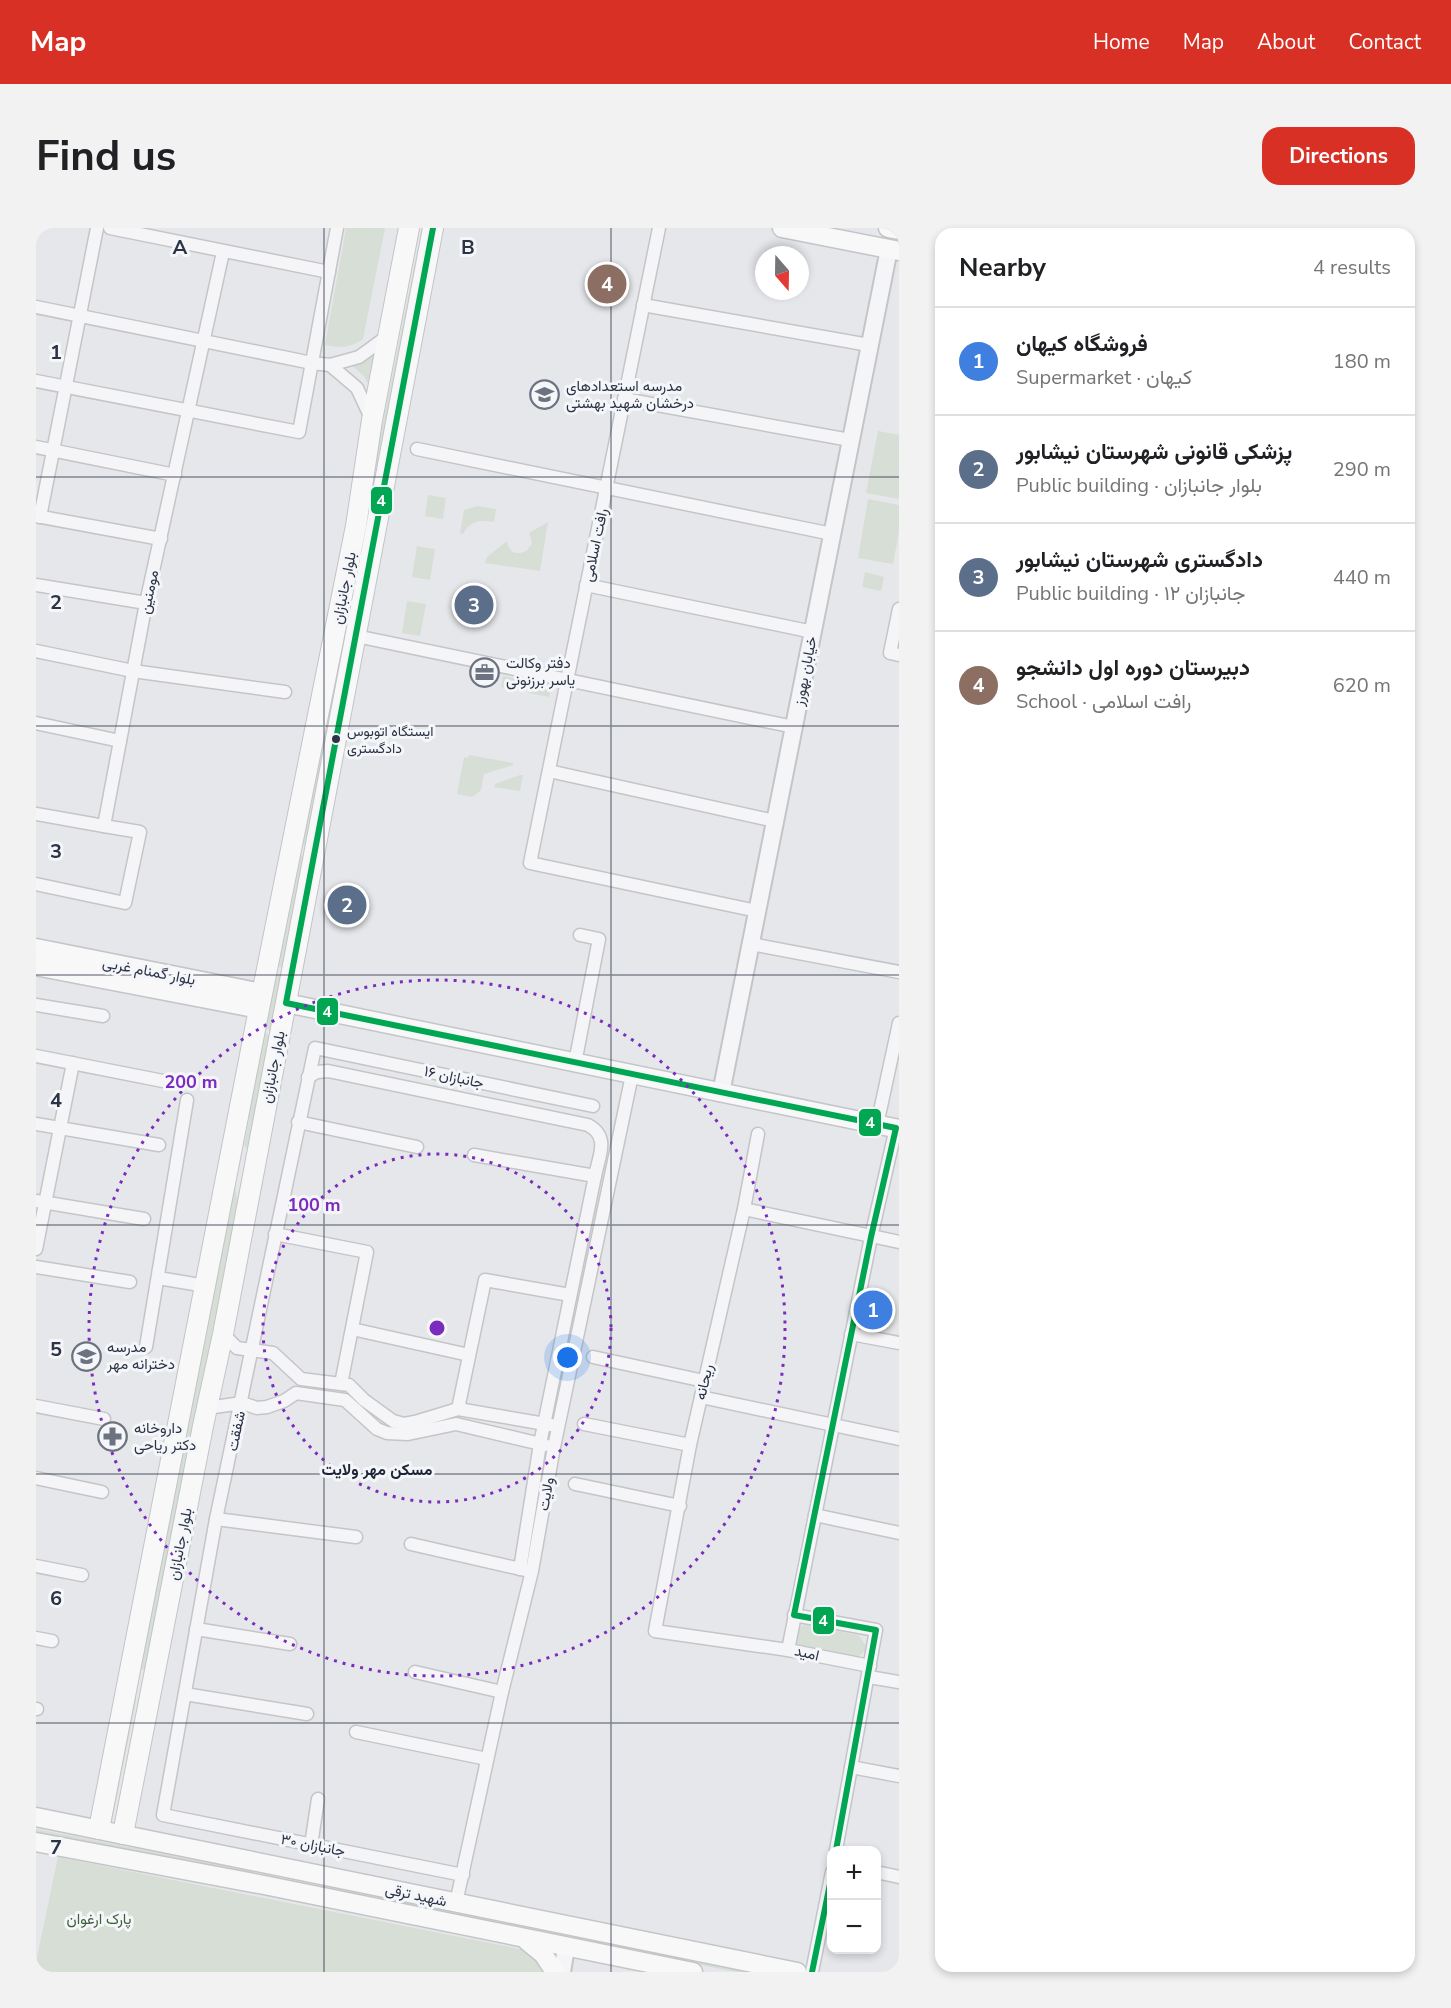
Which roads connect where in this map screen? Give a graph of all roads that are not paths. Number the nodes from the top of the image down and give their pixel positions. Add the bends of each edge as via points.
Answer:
1 (97, 228) edge
2 (110, 228) edge
3 (337, 228) edge
4 (409, 228) edge
5 (434, 228) edge
6 (659, 228) edge
7 (782, 228) edge
8 (888, 228) edge
9 (899, 230) edge
10 (894, 250) edge
11 (223, 252) junction
12 (329, 272) junction
13 (643, 305) junction
14 (36, 307) edge
15 (80, 316) junction
16 (390, 335) junction
17 (204, 340) junction
18 (869, 345) junction
19 (312, 363) junction
20 (330, 365) junction
21 (36, 381) edge
22 (66, 387) junction
23 (624, 399) junction
24 (189, 410) junction
25 (372, 420) junction
26 (850, 441) junction
27 (36, 447) edge
28 (417, 449) dead end
29 (54, 450) junction
30 (175, 475) junction
31 (606, 489) junction
32 (38, 517) edge
33 (832, 534) junction
34 (161, 539) junction
35 (36, 585) edge
36 (586, 585) junction
37 (146, 603) junction
38 (899, 611) edge
39 (813, 632) junction
40 (356, 636) junction
41 (36, 651) edge
42 (899, 655) edge
43 (133, 671) junction
44 (567, 679) junction
45 (285, 692) dead end
46 (36, 723) edge
47 (794, 727) junction
48 (120, 741) junction
49 (549, 771) junction
50 (36, 814) edge
51 (775, 821) junction
52 (104, 826) junction
53 (290, 856) junction
54 (313, 860) junction
55 (36, 884) edge
56 (757, 911) junction
57 (580, 935) dead end
58 (751, 944) junction
59 (36, 948) edge
60 (36, 966) edge
61 (899, 972) edge
62 (251, 999) junction
63 (285, 1002) junction
64 (36, 1005) edge
65 (103, 1016) dead end
66 (899, 1023) edge
67 (315, 1048) joint
68 (36, 1056) edge
69 (73, 1063) junction
70 (575, 1063) junction
71 (632, 1075) junction
72 (308, 1077) junction
73 (163, 1081) dead end
74 (721, 1093) junction
75 (187, 1100) dead end
76 (593, 1106) dead end
77 (298, 1122) junction
78 (36, 1124) edge
79 (877, 1125) junction
80 (60, 1129) junction
81 (897, 1129) edge
82 (758, 1134) dead end
83 (159, 1145) dead end
84 (417, 1147) dead end
85 (231, 1154) junction
86 (474, 1155) dead end
87 (256, 1158) junction
88 (595, 1176) junction
89 (41, 1202) edge
90 (744, 1209) junction
91 (144, 1219) dead end
92 (275, 1233) junction
93 (871, 1237) junction
94 (899, 1242) edge
95 (36, 1249) edge
96 (36, 1267) edge
97 (158, 1278) junction
98 (130, 1282) dead end
99 (206, 1286) junction
100 (570, 1295) junction
101 (352, 1329) junction
102 (223, 1334) junction
103 (851, 1334) junction
104 (899, 1343) edge
105 (146, 1347) dead end
106 (252, 1350) junction
107 (469, 1355) junction
108 (593, 1357) dead end
109 (704, 1381) junction
110 (341, 1384) junction
111 (700, 1397) junction
112 (242, 1403) junction
113 (36, 1406) edge
114 (207, 1408) junction
115 (458, 1409) junction
116 (104, 1419) dead end
117 (544, 1424) junction
118 (584, 1424) dead end
119 (833, 1425) junction
120 (558, 1426) junction
121 (899, 1439) edge
122 (540, 1444) junction
123 (690, 1446) junction
124 (554, 1447) junction
125 (36, 1478) edge
126 (575, 1484) dead end
127 (102, 1492) dead end
128 (680, 1506) junction
129 (815, 1515) junction
130 (216, 1519) junction
131 (899, 1533) edge
132 (356, 1537) dead end
133 (411, 1544) dead end
134 (36, 1566) edge
135 (519, 1569) junction
136 (532, 1571) junction
137 (82, 1575) dead end
138 (794, 1615) junction
139 (196, 1629) junction
140 (36, 1638) edge
141 (52, 1641) dead end
142 (290, 1644) dead end
143 (788, 1650) junction
144 (869, 1671) junction
145 (415, 1672) dead end
146 (129, 1679) junction
147 (899, 1682) edge
148 (152, 1684) junction
149 (502, 1692) junction
150 (185, 1694) junction
151 (307, 1714) dead end
152 (356, 1732) dead end
153 (487, 1759) junction
154 (851, 1767) junction
155 (899, 1776) edge
156 (318, 1799) dead end
157 (163, 1815) joint
158 (36, 1817) edge
159 (99, 1829) junction
160 (123, 1834) junction
161 (36, 1842) edge
162 (311, 1845) junction
163 (837, 1846) edge
164 (267, 1865) junction
165 (881, 1873) edge
166 (463, 1875) junction
167 (899, 1876) edge
168 (264, 1885) junction
169 (827, 1893) edge
170 (456, 1903) junction
171 (520, 1937) junction
172 (566, 1948) junction
173 (555, 1972) edge
174 (562, 1972) edge
175 (693, 1972) edge
176 (797, 1972) edge
177 (812, 1972) edge

1 - 15 street
2 - 11 street
3 - 12 street
4 - 16 main road, بلوار جانبازان
5 - 40 main road, بلوار جانبازان
6 - 13 street, رافت اسلامی
7 - 10 main road
8 - 9 main road
10 - 18 street, خیابان بهورز
11 - 12 street
11 - 17 street, مومنین
12 - 19 street
13 - 18 street
13 - 23 street, رافت اسلامی
14 - 15 street
15 - 17 street
15 - 22 street
16 - 20 street via 359,357
16 - 25 main road, بلوار جانبازان
17 - 19 street
17 - 24 street, مومنین
18 - 26 street, خیابان بهورز
19 - 20 street
19 - 24 street via 299,432
20 - 25 street via 357,388
21 - 22 street
22 - 24 street
22 - 29 street
23 - 26 street
23 - 31 street, رافت اسلامی
24 - 30 street, مومنین
25 - 53 main road, بلوار جانبازان via 356,526
26 - 33 street, خیابان بهورز
27 - 29 street
28 - 31 street
29 - 30 street
29 - 32 street
30 - 34 street, مومنین
31 - 33 street
31 - 36 street, رافت اسلامی
32 - 34 street
33 - 39 street, خیابان بهورز
34 - 37 street, مومنین
35 - 37 street
36 - 39 street
36 - 44 street, رافت اسلامی
37 - 43 street, مومنین
38 - 42 street via 890,653
39 - 47 street, خیابان بهورز
40 - 44 street
40 - 54 main road, بلوار جانبازان
41 - 43 street
43 - 45 street
43 - 48 street, مومنین
44 - 47 street
44 - 49 street, رافت اسلامی
46 - 48 street
47 - 51 street, خیابان بهورز
48 - 52 street, مومنین
49 - 51 street
49 - 56 street, رافت اسلامی via 530,863
50 - 52 street
51 - 56 street, خیابان بهورز
52 - 55 street via 140,832 125,903
53 - 54 main road via 298,850 307,852
53 - 62 main road, بلوار جانبازان
54 - 63 main road, بلوار جانبازان
56 - 58 street, خیابان بهورز
57 - 70 street via 599,939
58 - 61 street
58 - 74 street, خیابان بهورز
59 - 62 main road, بلوار گمنام غربی
60 - 62 main road, بلوار گمنام غربی
62 - 85 main road, بلوار جانبازان
63 - 70 main road
63 - 87 main road, بلوار جانبازان
64 - 65 street
66 - 79 street
67 - 72 street, شفقت
67 - 76 street, جانبازان ۱۶
68 - 69 street
69 - 73 street
69 - 80 street
70 - 71 main road
71 - 74 main road
71 - 120 street, ولایت
72 - 77 street, شفقت
72 - 88 street via 328,1071 588,1125 597,1130 602,1141
74 - 79 main road
75 - 97 street
77 - 84 street
77 - 92 street, شفقت
78 - 80 street
79 - 81 main road
80 - 83 street
80 - 89 street
81 - 93 street, امید
82 - 90 street, ریحانه
85 - 87 main road
85 - 99 main road, بلوار جانبازان
86 - 88 street
87 - 102 main road, بلوار جانبازان
88 - 100 street
89 - 91 street
89 - 95 street
90 - 93 street
90 - 109 street, ریحانه
92 - 101 street via 367,1252
92 - 106 street, شفقت
93 - 94 street
93 - 103 street, امید
96 - 98 street
97 - 99 street
97 - 105 street
99 - 146 main road, بلوار جانبازان
100 - 107 street via 485,1280
100 - 117 street
101 - 107 street
101 - 110 street
102 - 106 street via 237,1348
102 - 114 main road, بلوار جانبازان
103 - 104 street
103 - 119 street, امید
106 - 110 street via 273,1353 301,1379
106 - 112 street, شفقت
107 - 115 street
108 - 109 street
109 - 111 street, ریحانه
110 - 115 street via 349,1385 393,1421 404,1424
111 - 119 street
111 - 123 street, ریحانه
112 - 114 street
112 - 122 street via 267,1407 296,1393 345,1400 377,1429 387,1433 408,1434 456,1424
112 - 130 street, شفقت
113 - 116 street
114 - 148 main road, بلوار جانبازان
115 - 117 street
117 - 120 street
117 - 122 street
118 - 123 street
119 - 121 street
119 - 129 street, امید
120 - 124 street, ولایت
122 - 124 street
122 - 135 street
123 - 128 street, ریحانه
124 - 136 street, ولایت
125 - 127 street
126 - 128 street
128 - 143 street, ریحانه via 655,1631
129 - 131 street
129 - 138 street, امید
130 - 132 street
130 - 139 street, شفقت
133 - 135 street
134 - 137 street
135 - 136 street
136 - 149 street, ولایت
138 - 143 street, امید
138 - 144 street via 876,1630
139 - 142 street
139 - 150 street, شفقت
140 - 141 street
143 - 144 street, امید
144 - 147 street, امید
144 - 154 street
145 - 149 street
146 - 148 main road
146 - 159 main road, بلوار جانبازان
148 - 160 main road, بلوار جانبازان
149 - 153 street, ولایت
150 - 151 street
150 - 157 street, شفقت
152 - 153 street
153 - 166 street, ولایت
154 - 155 street
154 - 163 street
156 - 162 street
157 - 162 street, جانبازان ۳۰
158 - 159 main road, شهید ترقی
159 - 160 main road, شهید ترقی
160 - 164 main road, شهید ترقی
161 - 168 main road, شهید ترقی
162 - 166 street, جانبازان ۳۰
164 - 168 main road
164 - 170 main road, شهید ترقی
165 - 167 street
166 - 170 street, ولایت
168 - 171 main road, شهید ترقی
169 - 177 street
170 - 176 main road, شهید ترقی
171 - 172 main road, شهید ترقی
171 - 173 main road via 543,1954
172 - 174 street
172 - 175 main road, شهید ترقی

